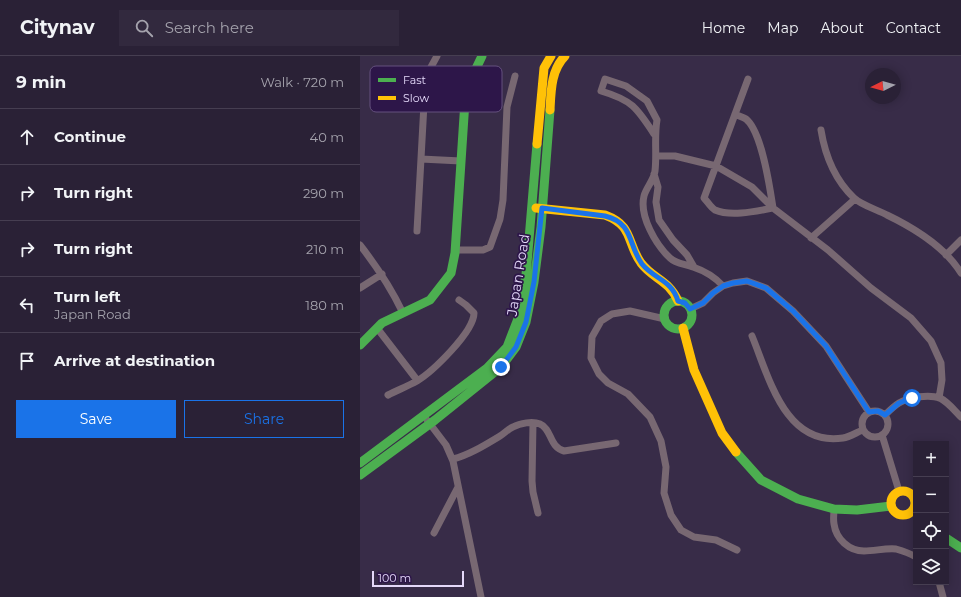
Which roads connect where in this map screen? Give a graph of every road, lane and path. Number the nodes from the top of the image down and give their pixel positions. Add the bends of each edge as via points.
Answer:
1 (437, 56) edge
2 (482, 56) edge
3 (551, 56) edge
4 (565, 56) edge
5 (432, 66) edge
6 (477, 66) edge
7 (515, 76) dead end
8 (748, 79) dead end
9 (424, 112) edge
10 (463, 112) edge
11 (735, 114) junction
12 (821, 130) dead end
13 (654, 134) junction
14 (656, 156) junction
15 (421, 159) junction
16 (461, 161) junction
17 (716, 166) junction
18 (654, 174) junction
19 (854, 199) junction
20 (538, 208) junction
21 (773, 208) junction
22 (417, 231) dead end
23 (811, 238) junction
24 (961, 240) edge
25 (360, 245) edge
26 (456, 250) junction
27 (946, 255) junction
28 (694, 267) junction
29 (961, 273) edge
30 (382, 274) junction
31 (723, 286) junction
32 (360, 288) edge
33 (459, 300) dead end
34 (678, 301) junction
35 (690, 309) junction
36 (403, 313) junction
37 (664, 319) junction
38 (377, 328) junction
39 (683, 328) junction
40 (752, 336) dead end
41 (360, 345) edge
42 (417, 380) junction
43 (388, 395) dead end
44 (939, 398) junction
45 (869, 412) junction
46 (885, 415) junction
47 (424, 416) junction
48 (961, 417) edge
49 (533, 423) junction
50 (429, 424) junction
51 (863, 430) junction
52 (882, 435) junction
53 (616, 443) dead end
54 (453, 459) junction
55 (360, 463) edge
56 (360, 476) edge
57 (458, 487) junction
58 (899, 491) junction
59 (891, 506) junction
60 (834, 508) junction
61 (538, 513) dead end
62 (914, 513) edge
63 (913, 514) edge
64 (434, 533) dead end
65 (949, 540) edge
66 (961, 548) edge
67 (737, 550) dead end
68 (913, 555) edge
69 (940, 585) edge
70 (481, 597) edge
71 (942, 597) edge

1 - 5 street
2 - 6 street
3 - 20 street, Japan Road via 544,68 543,78
4 - 20 street, Japan Road via 554,72
7 - 26 street via 507,107 503,200 494,239 490,247 483,250
8 - 11 street
9 - 15 street
10 - 16 street
11 - 17 street
11 - 21 street via 746,118 758,136
12 - 19 street via 823,145 836,176
13 - 13 street via 634,106 619,96 602,91 605,79 626,86 647,101 657,120
13 - 14 street
14 - 17 street via 675,156
14 - 18 street
15 - 16 street
15 - 22 street
16 - 26 street
17 - 21 street via 752,187
17 - 21 street via 704,198 714,209 729,213
18 - 28 street via 658,187 656,202 659,220
18 - 28 street via 644,196 643,213 647,225 671,259
19 - 23 street
19 - 27 street via 896,219 926,238
20 - 34 street via 614,218 627,229 643,265 666,282
20 - 47 street, Japan Road via 518,316 507,347 487,368
20 - 50 street, Japan Road via 534,282 526,322 516,347 501,367
21 - 23 street
23 - 44 street via 911,318 931,341 941,363
24 - 27 street
25 - 30 street
26 - 36 street via 451,273 430,300
27 - 29 street
28 - 31 street via 715,277
30 - 32 street
30 - 36 street
31 - 35 street via 703,303
31 - 45 street via 747,281 766,288 793,311 826,346
33 - 42 street via 474,313 471,324 438,365
34 - 35 street via 685,303
34 - 37 street via 667,306
35 - 39 street via 691,318
36 - 38 street
37 - 39 street via 674,328
37 - 67 street via 630,311 612,314 601,321 592,337 591,358 599,374 608,383 628,394 650,417 661,441 666,467 664,492 671,515 680,530 694,537 716,540
38 - 41 street
38 - 42 street
39 - 60 street via 694,370 722,433 739,457 761,480 798,499
40 - 51 street via 779,403 790,419 808,433 821,438 844,438
42 - 43 street
44 - 46 street via 912,398 899,403
44 - 48 street
45 - 46 street via 878,411
45 - 51 street via 863,418
46 - 52 street via 888,424
47 - 50 street
47 - 55 street, Japan Road
49 - 53 street via 545,428 556,446 564,451
49 - 54 street via 513,427 501,436
49 - 61 street via 532,481
50 - 54 street via 446,445
50 - 56 street, Japan Road
51 - 52 street via 869,436
52 - 58 street
54 - 57 street
57 - 64 street
57 - 70 street
58 - 59 street via 893,496
58 - 62 street via 913,496
59 - 60 street via 857,510
59 - 63 street via 900,516
60 - 68 street via 833,523 836,533 848,546 863,551 896,549
65 - 66 street
69 - 71 street

